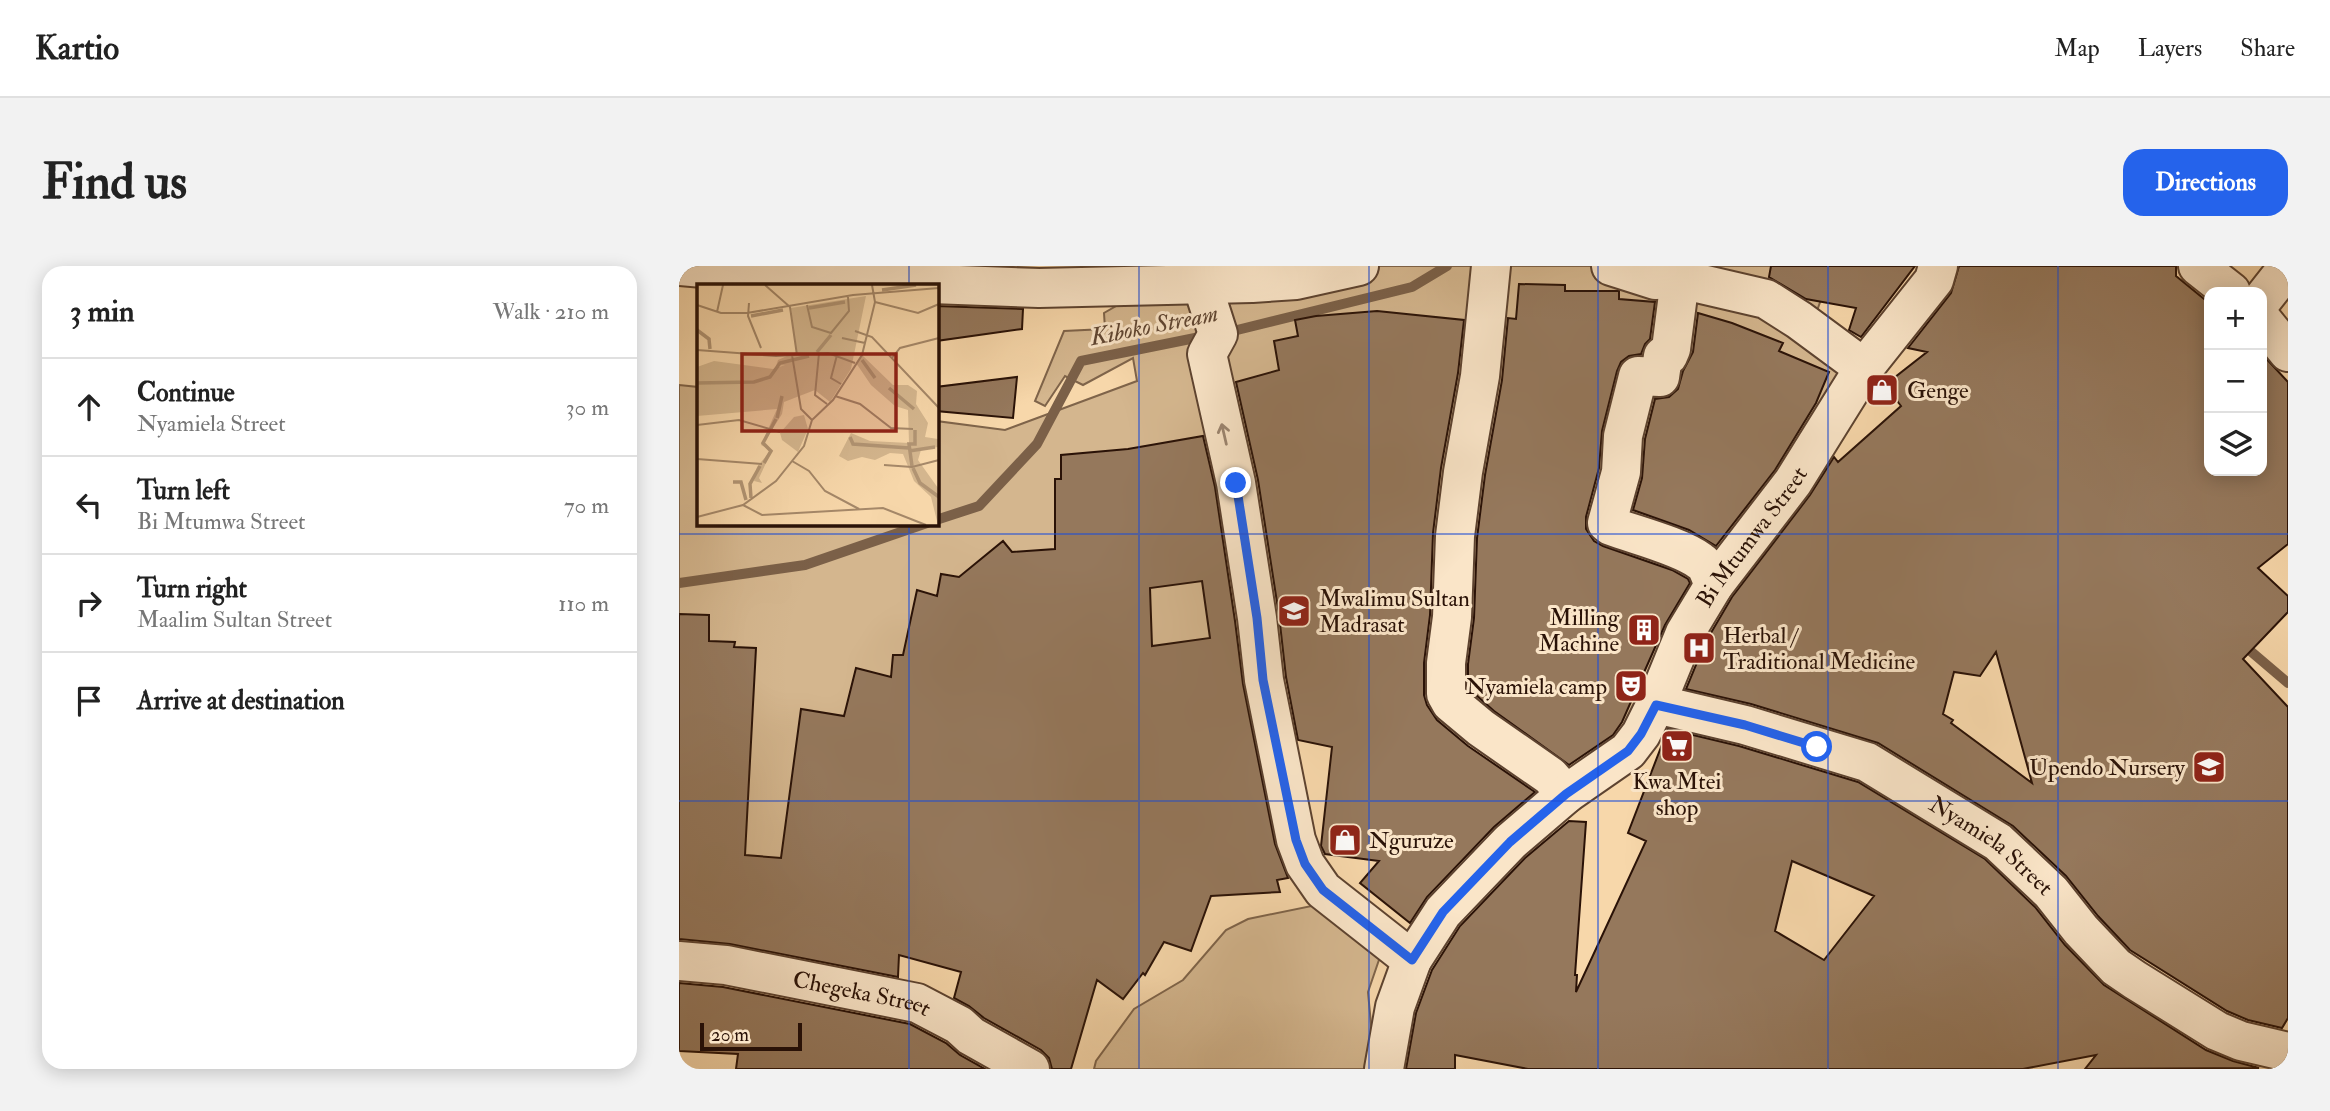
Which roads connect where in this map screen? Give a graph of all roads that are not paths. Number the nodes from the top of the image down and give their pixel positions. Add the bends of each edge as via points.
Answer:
1 (680, 266) edge
2 (690, 266) edge
3 (1359, 266) edge
4 (1491, 266) edge
5 (1611, 266) edge
6 (1938, 266) edge
7 (2198, 266) edge
8 (2288, 267) edge
9 (1247, 275) edge
10 (1680, 279) junction
11 (1766, 283) edge
12 (908, 284) edge
13 (1202, 284) junction
14 (938, 285) edge
15 (2225, 287) edge
16 (2267, 294) edge
17 (2267, 326) edge
18 (2288, 352) edge
19 (1864, 368) junction
20 (1714, 585) junction
21 (1656, 705) junction
22 (1566, 794) junction
23 (1412, 960) junction
24 (679, 961) edge
25 (2288, 1052) edge
26 (1030, 1069) edge
27 (1384, 1069) edge

1 - 2 street
2 - 12 street
3 - 9 street via 1296,280
4 - 22 street via 1480,376 1455,536 1446,694 1471,720 1550,776
5 - 10 street via 1655,280
6 - 19 street, Bi Mtumwa Street via 1934,280
7 - 15 street
8 - 16 street
9 - 13 street
10 - 11 street
10 - 20 street via 1671,349 1663,356 1660,377 1639,376 1607,523 1700,561
11 - 19 street via 1800,320
13 - 14 street
23 -> 13 street via 1323,890 1296,840 1263,680 1236,483 1207,355 1218,334
17 - 18 street
19 - 20 street, Bi Mtumwa Street via 1793,482
20 - 21 street, Bi Mtumwa Street via 1685,633
21 - 22 street, Bi Mtumwa Street via 1628,751
21 - 25 street, Nyamiela Street via 1745,725 1867,762 1998,842 2051,892 2116,967 2217,1031
22 - 23 street, Bi Mtumwa Street via 1510,842 1443,912
23 - 27 street, Bi Mtumwa Street via 1395,1007
24 - 26 street, Chegeka Street via 726,965 917,1003

